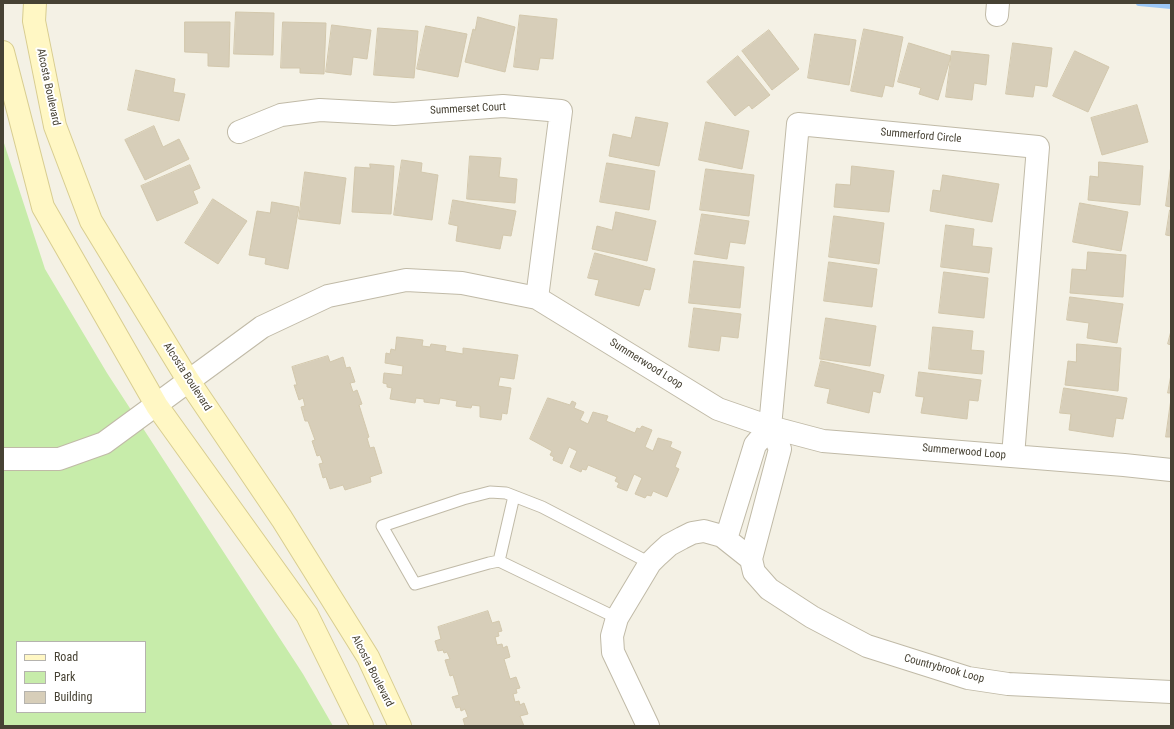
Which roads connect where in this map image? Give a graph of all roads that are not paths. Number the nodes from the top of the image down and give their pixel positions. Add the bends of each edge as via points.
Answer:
1 (35, 3) edge
2 (3, 52) edge
3 (239, 132) dead end
4 (537, 298) junction
5 (188, 380) junction
6 (157, 406) junction
7 (770, 427) junction
8 (1013, 456) junction
9 (3, 459) edge
10 (1171, 470) edge
11 (514, 496) junction
12 (726, 539) junction
13 (750, 559) junction
14 (499, 561) junction
15 (650, 563) junction
16 (617, 618) junction
17 (1171, 692) edge
18 (362, 726) edge
19 (400, 726) edge
20 (648, 726) edge

1 - 5 main road, Alcosta Boulevard via 34,21 55,126 91,221
2 - 6 main road via 43,207
3 - 4 street, Summerset Court via 281,115 320,110 394,114 503,106 561,111
4 - 5 street, Summerwood Loop via 462,282 406,280 328,296 262,327
4 - 7 street, Summerwood Loop via 718,409
5 - 6 street, Summerwood Loop
5 - 19 main road, Alcosta Boulevard via 282,519 368,657
6 - 9 street, Summerwood Loop via 104,444 59,459
6 - 18 main road via 307,615
7 - 8 street, Summerwood Loop via 823,441
7 - 8 street, Summerford Circle via 798,124 1038,147
7 - 12 street via 755,445
7 - 13 street via 780,449
8 - 10 street, Summerwood Loop
11 - 14 lane
11 - 14 lane via 490,492 382,526 415,584
11 - 15 lane
12 - 13 street, Countrybrook Loop
12 - 15 street, Countrybrook Loop via 704,531 692,533 669,545
13 - 17 street, Countrybrook Loop via 754,572 769,588 812,617 867,646 918,663 968,678 1008,684
14 - 16 lane
15 - 16 street, Countrybrook Loop
16 - 20 street, Countrybrook Loop via 612,636 613,652

